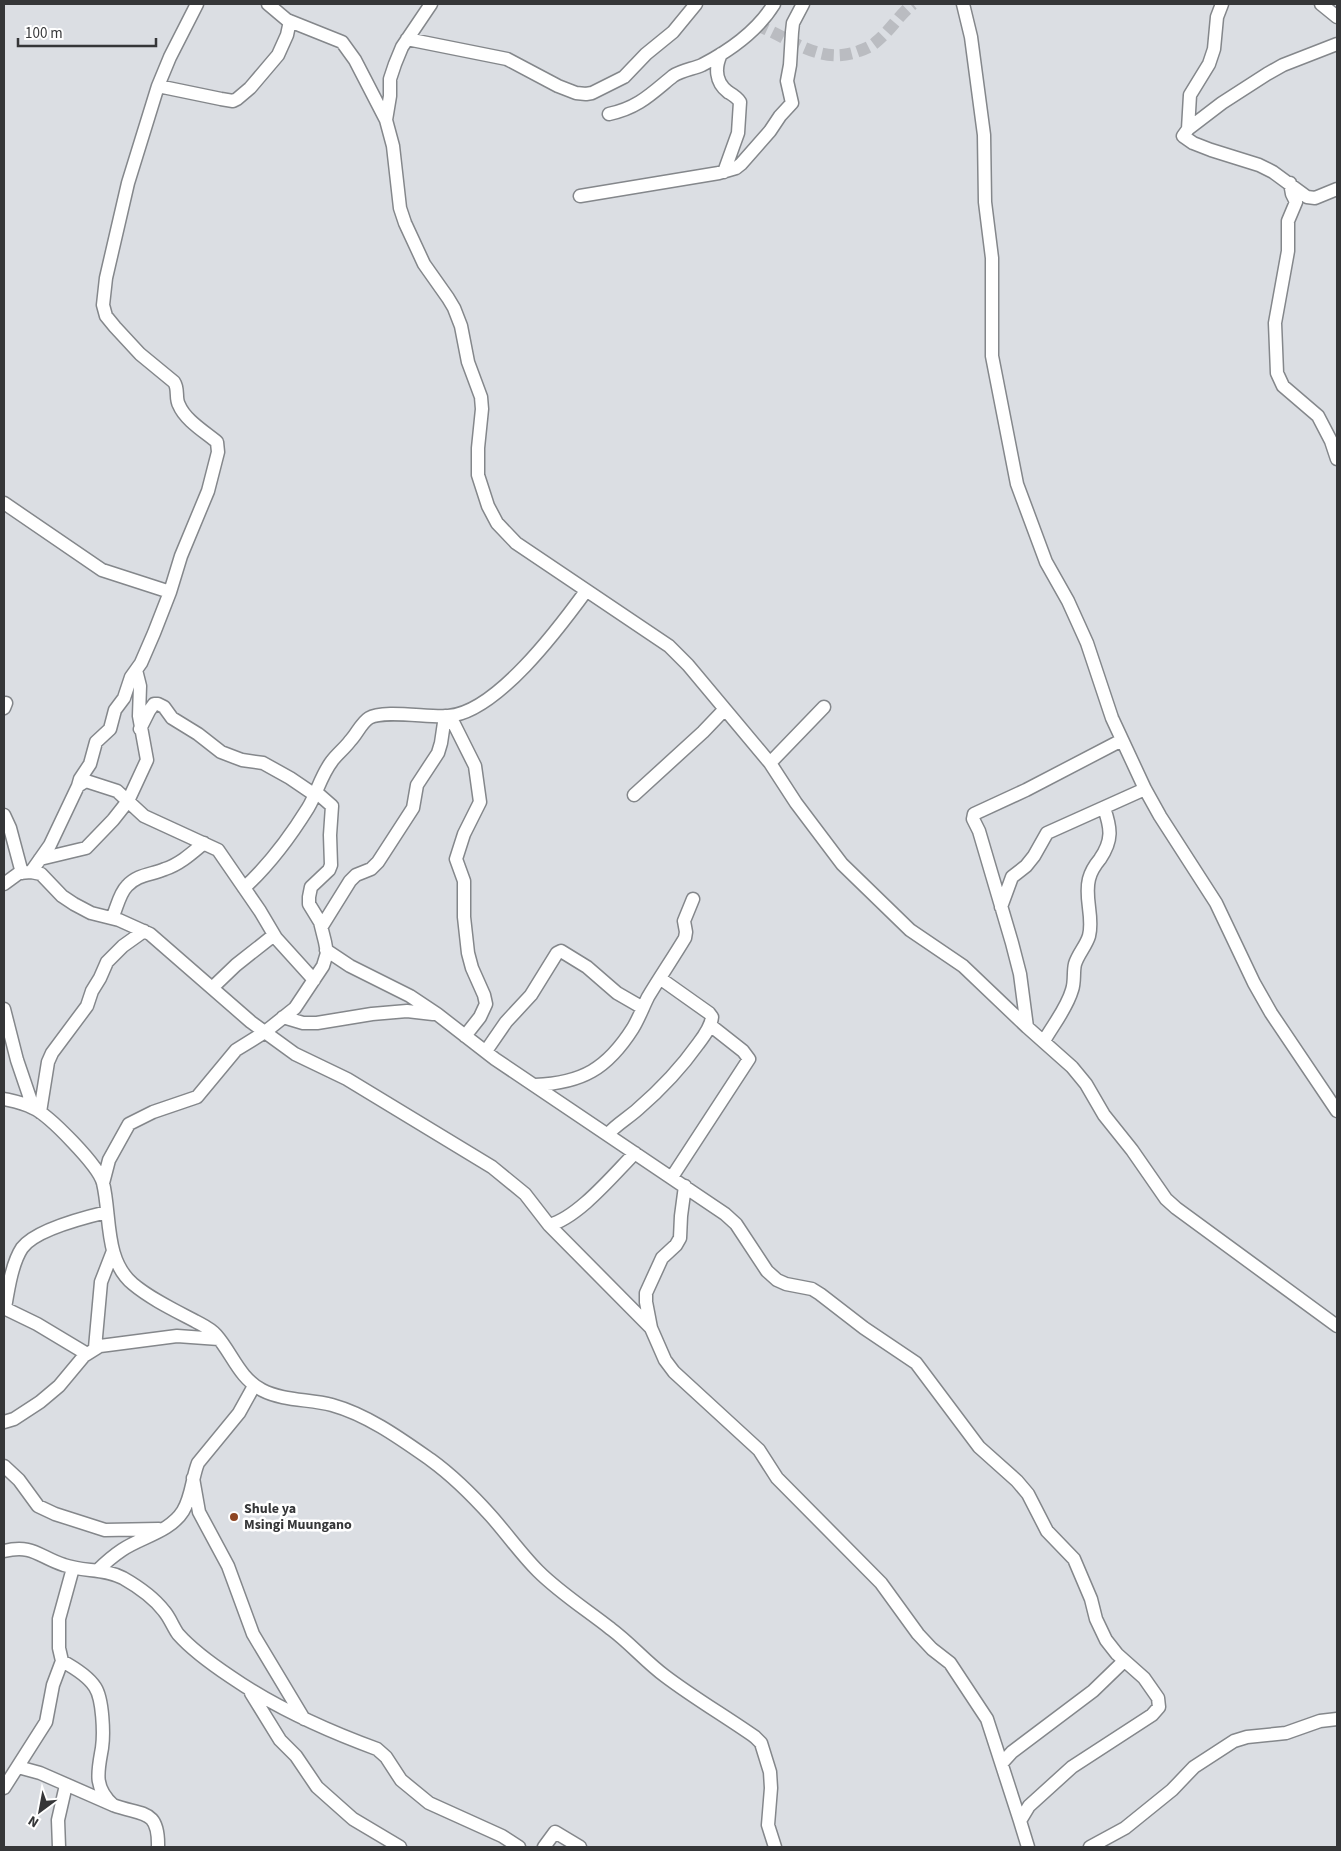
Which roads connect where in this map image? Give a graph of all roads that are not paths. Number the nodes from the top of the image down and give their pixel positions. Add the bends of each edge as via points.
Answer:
1 (197, 4) edge
2 (268, 4) edge
3 (431, 4) edge
4 (696, 4) edge
5 (774, 4) edge
6 (803, 4) edge
7 (963, 4) edge
8 (1222, 4) edge
9 (1321, 4) edge
10 (1337, 17) edge
11 (290, 21) junction
12 (407, 39) junction
13 (1337, 44) edge
14 (721, 54) junction
15 (158, 86) junction
16 (608, 114) dead end
17 (386, 120) junction
18 (1188, 129) junction
19 (724, 172) junction
20 (1290, 183) junction
21 (1337, 189) edge
22 (580, 196) dead end
23 (1337, 459) edge
24 (4, 503) edge
25 (586, 591) junction
26 (170, 592) junction
27 (136, 670) junction
28 (824, 707) dead end
29 (724, 710) junction
30 (447, 716) junction
31 (140, 729) junction
32 (1122, 740) junction
33 (770, 763) junction
34 (78, 786) junction
35 (1145, 789) junction
36 (316, 793) junction
37 (634, 795) dead end
38 (128, 801) junction
39 (1104, 808) junction
40 (4, 814) edge
41 (204, 843) junction
42 (40, 859) junction
43 (26, 872) junction
44 (4, 884) edge
45 (244, 888) junction
46 (693, 899) dead end
47 (1001, 907) junction
48 (112, 918) junction
49 (322, 926) junction
50 (144, 931) junction
51 (274, 935) junction
52 (326, 950) junction
53 (661, 979) junction
54 (314, 980) junction
55 (212, 988) junction
56 (643, 1008) junction
57 (4, 1009) edge
58 (438, 1015) junction
59 (284, 1017) junction
60 (710, 1025) junction
61 (1028, 1027) junction
62 (265, 1032) junction
63 (465, 1036) junction
64 (1044, 1041) junction
65 (486, 1051) junction
66 (535, 1085) junction
67 (4, 1099) edge
68 (37, 1110) junction
69 (1337, 1111) edge
70 (608, 1134) junction
71 (636, 1153) junction
72 (672, 1177) junction
73 (103, 1183) junction
74 (685, 1186) junction
75 (108, 1212) junction
76 (549, 1225) junction
77 (113, 1251) junction
78 (4, 1308) edge
79 (1337, 1326) edge
80 (652, 1328) junction
81 (219, 1339) junction
82 (91, 1351) junction
83 (254, 1386) junction
84 (4, 1422) edge
85 (4, 1466) edge
86 (193, 1478) junction
87 (164, 1528) junction
88 (4, 1551) edge
89 (73, 1568) junction
90 (98, 1570) junction
91 (62, 1661) junction
92 (1124, 1661) junction
93 (249, 1689) junction
94 (304, 1719) junction
95 (1337, 1720) edge
96 (1002, 1763) junction
97 (18, 1767) junction
98 (66, 1785) junction
99 (4, 1788) edge
100 (113, 1805) junction
101 (1020, 1821) junction
102 (59, 1847) edge
103 (158, 1847) edge
104 (400, 1847) edge
105 (519, 1847) edge
106 (544, 1847) edge
107 (580, 1847) edge
108 (775, 1847) edge
109 (1028, 1847) edge
110 (1090, 1847) edge

1 - 15 street
2 - 11 street
3 - 12 street
4 - 12 street via 673,32 624,77 586,94 558,86 507,59
5 - 14 street via 741,39
6 - 19 street via 793,22 787,81 792,103 741,164
7 - 32 street via 971,37 984,135 992,258 992,356 1017,484 1046,562 1087,643
8 - 18 street via 1209,64 1190,95
9 - 10 street
11 - 15 street via 278,54 250,88 233,101
11 - 17 street via 339,40 344,45
12 - 17 street via 390,79
13 - 18 street via 1267,74
14 - 16 street via 682,71 638,104
14 - 19 street via 716,67 718,75 726,90 740,102 738,133
15 - 26 street via 128,183 103,305 106,316 115,327 140,354 174,382 179,407 218,445 208,490
17 - 25 street via 405,223 424,264 454,308 481,397 478,468 488,506 502,530 516,543
18 - 20 street via 1183,136 1193,143 1259,165
19 - 22 street
20 - 21 street via 1310,198
20 - 23 street via 1296,202 1288,221 1288,251 1275,323 1277,373 1283,386 1318,416
24 - 26 street via 102,570
25 - 29 street via 669,646
25 - 30 street via 518,672 484,702 464,713
26 - 27 street
27 - 31 street via 140,686
27 - 34 street via 114,712 110,728 96,742 90,764
28 - 33 street
29 - 33 street
29 - 37 street
30 - 36 street via 371,716 332,760
30 - 49 street via 438,753 418,785 413,808 378,862 356,875 348,884
30 - 63 street via 474,761 480,802 456,859 464,881 468,953 486,1004
31 - 36 street via 154,704 158,704 168,715 220,752 263,763
31 - 38 street via 147,763
32 - 35 street
32 - 47 street via 974,814
33 - 61 street via 842,864 910,930 963,966
34 - 38 street via 86,781 108,787
34 - 42 street
35 - 39 street
35 - 69 street via 1216,903 1271,1013
36 - 45 street via 270,863
36 - 49 street via 332,806 332,865 311,887 309,897
38 - 41 street via 144,816
38 - 42 street via 83,850
39 - 47 street via 1047,833 1026,866 1012,877
39 - 64 street via 1110,835 1089,880 1089,937 1075,965 1068,1002
40 - 43 street
41 - 45 street via 224,856
41 - 48 street via 178,863 132,882 123,892
42 - 43 street
43 - 44 street
43 - 48 street via 43,875 74,904 91,913
45 - 51 street
46 - 53 street via 684,921 686,935
47 - 61 street via 1020,974
48 - 50 street
49 - 52 street
50 - 55 street
50 - 68 street via 107,962 87,1006 52,1053
51 - 54 street
51 - 55 street
52 - 54 street via 323,966
52 - 58 street via 350,966 397,988
53 - 56 street
53 - 60 street via 711,1014
54 - 59 street via 295,1008
55 - 62 street
56 - 65 street via 617,993 587,967 561,951 531,996 506,1022
56 - 66 street via 632,1028 593,1071 566,1082
57 - 68 street via 17,1060
58 - 59 street via 407,1011 317,1023
58 - 63 street
59 - 62 street
60 - 70 street via 677,1072
60 - 72 street via 749,1059
61 - 64 street
62 - 73 street via 236,1050 197,1097 129,1124 109,1160
62 - 76 street via 296,1054 347,1079 492,1167 525,1194
63 - 65 street
64 - 79 street via 1072,1066 1086,1084 1104,1115 1166,1199
65 - 66 street
66 - 70 street
67 - 68 street
68 - 73 street via 85,1156
70 - 71 street
71 - 72 street
71 - 76 street via 575,1211
72 - 74 street
73 - 75 street
74 - 80 street via 680,1238 662,1258 646,1293
74 - 92 street via 736,1224 767,1271 777,1280 812,1289 916,1363 979,1447 1028,1494 1047,1531 1074,1559 1101,1632
75 - 77 street
75 - 78 street via 57,1227 24,1245 12,1274
76 - 80 street
77 - 81 street via 131,1283 210,1330
77 - 82 street via 101,1282
78 - 82 street
80 - 96 street via 665,1360 674,1372 753,1444 777,1478 881,1583 918,1634 950,1663 987,1718
81 - 82 street via 177,1336 118,1343
81 - 83 street
82 - 84 street via 52,1391 14,1419
83 - 86 street via 239,1412 198,1463
83 - 108 street via 274,1394 349,1410 432,1462 462,1485 539,1572 612,1629 662,1674 755,1737 761,1743 770,1772 768,1825
85 - 87 street via 20,1480 35,1502 55,1514 105,1530
86 - 87 street via 184,1509
86 - 94 street via 199,1512 228,1566 253,1634
87 - 90 street via 122,1550
88 - 89 street via 29,1549
89 - 90 street
89 - 91 street via 59,1619 58,1642
90 - 93 street via 125,1579 156,1602 193,1648
91 - 97 street via 53,1685 46,1722
91 - 100 street via 94,1685 101,1700 102,1746 98,1781
92 - 96 street via 1093,1691
92 - 101 street via 1153,1689 1160,1707 1072,1767 1028,1806
93 - 94 street
93 - 104 street via 280,1740 318,1787 353,1820
94 - 105 street via 377,1749 401,1780 430,1803
95 - 110 street via 1320,1721 1286,1734 1234,1741 1194,1766 1172,1790 1125,1828
96 - 101 street
97 - 98 street
97 - 99 street
98 - 100 street
98 - 102 street via 58,1820
100 - 103 street via 150,1818 157,1830
101 - 109 street
106 - 107 street via 554,1832

